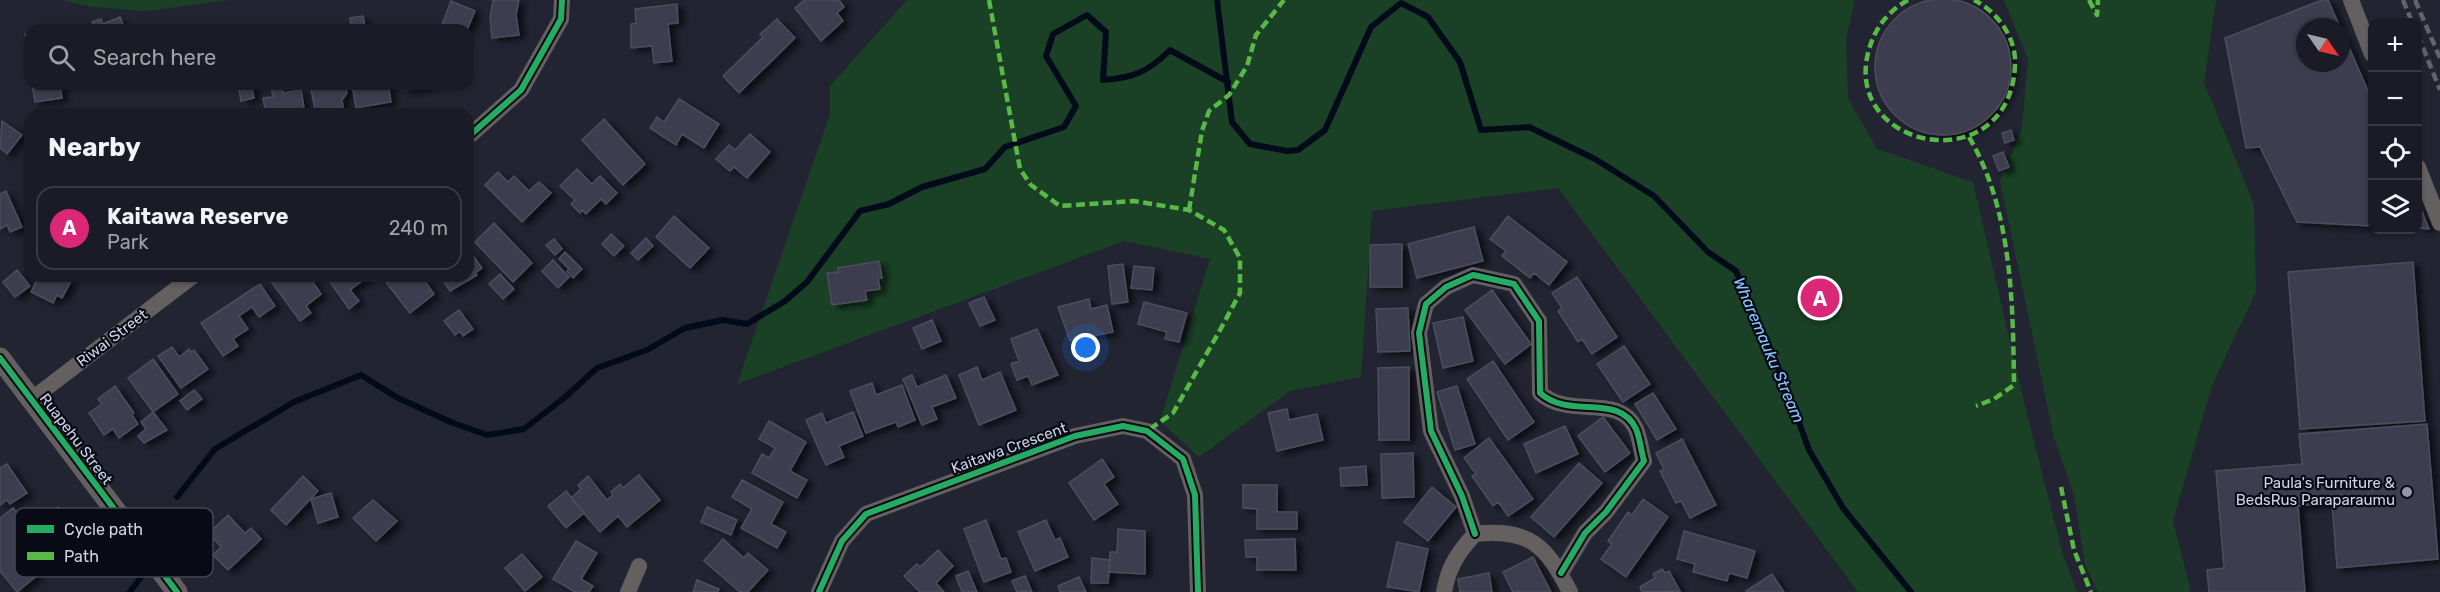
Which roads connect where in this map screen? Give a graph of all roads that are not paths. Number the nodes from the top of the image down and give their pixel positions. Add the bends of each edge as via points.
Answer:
1 (562, 0) edge
2 (2351, 0) edge
3 (2368, 42) edge
4 (474, 132) edge
5 (2422, 177) edge
6 (2440, 223) edge
7 (185, 282) edge
8 (0, 358) edge
9 (32, 399) junction
10 (114, 508) edge
11 (1474, 534) junction
12 (639, 566) dead end
13 (1561, 573) junction
14 (166, 577) edge
15 (177, 592) edge
16 (628, 592) edge
17 (819, 592) edge
18 (1198, 592) edge
19 (1444, 592) edge
20 (1570, 592) edge

1 - 4 street via 561,19 521,90
2 - 3 street
5 - 6 street
7 - 9 street, Riwai Street
8 - 9 street, Ruapehu Street
9 - 10 street, Ruapehu Street
11 - 13 street via 1496,531 1521,535 1542,549
11 - 13 street via 1462,496 1431,431 1419,333 1426,304 1446,287 1473,275 1514,284 1539,321 1540,393 1549,401 1570,408 1598,406 1620,412 1636,428 1644,461 1585,533
11 - 19 street via 1447,572
12 - 16 street
13 - 20 street
14 - 15 street, Ruapehu Street
17 - 18 street, Kaitawa Crescent via 842,541 866,514 1075,436 1123,426 1147,431 1183,459 1195,495

